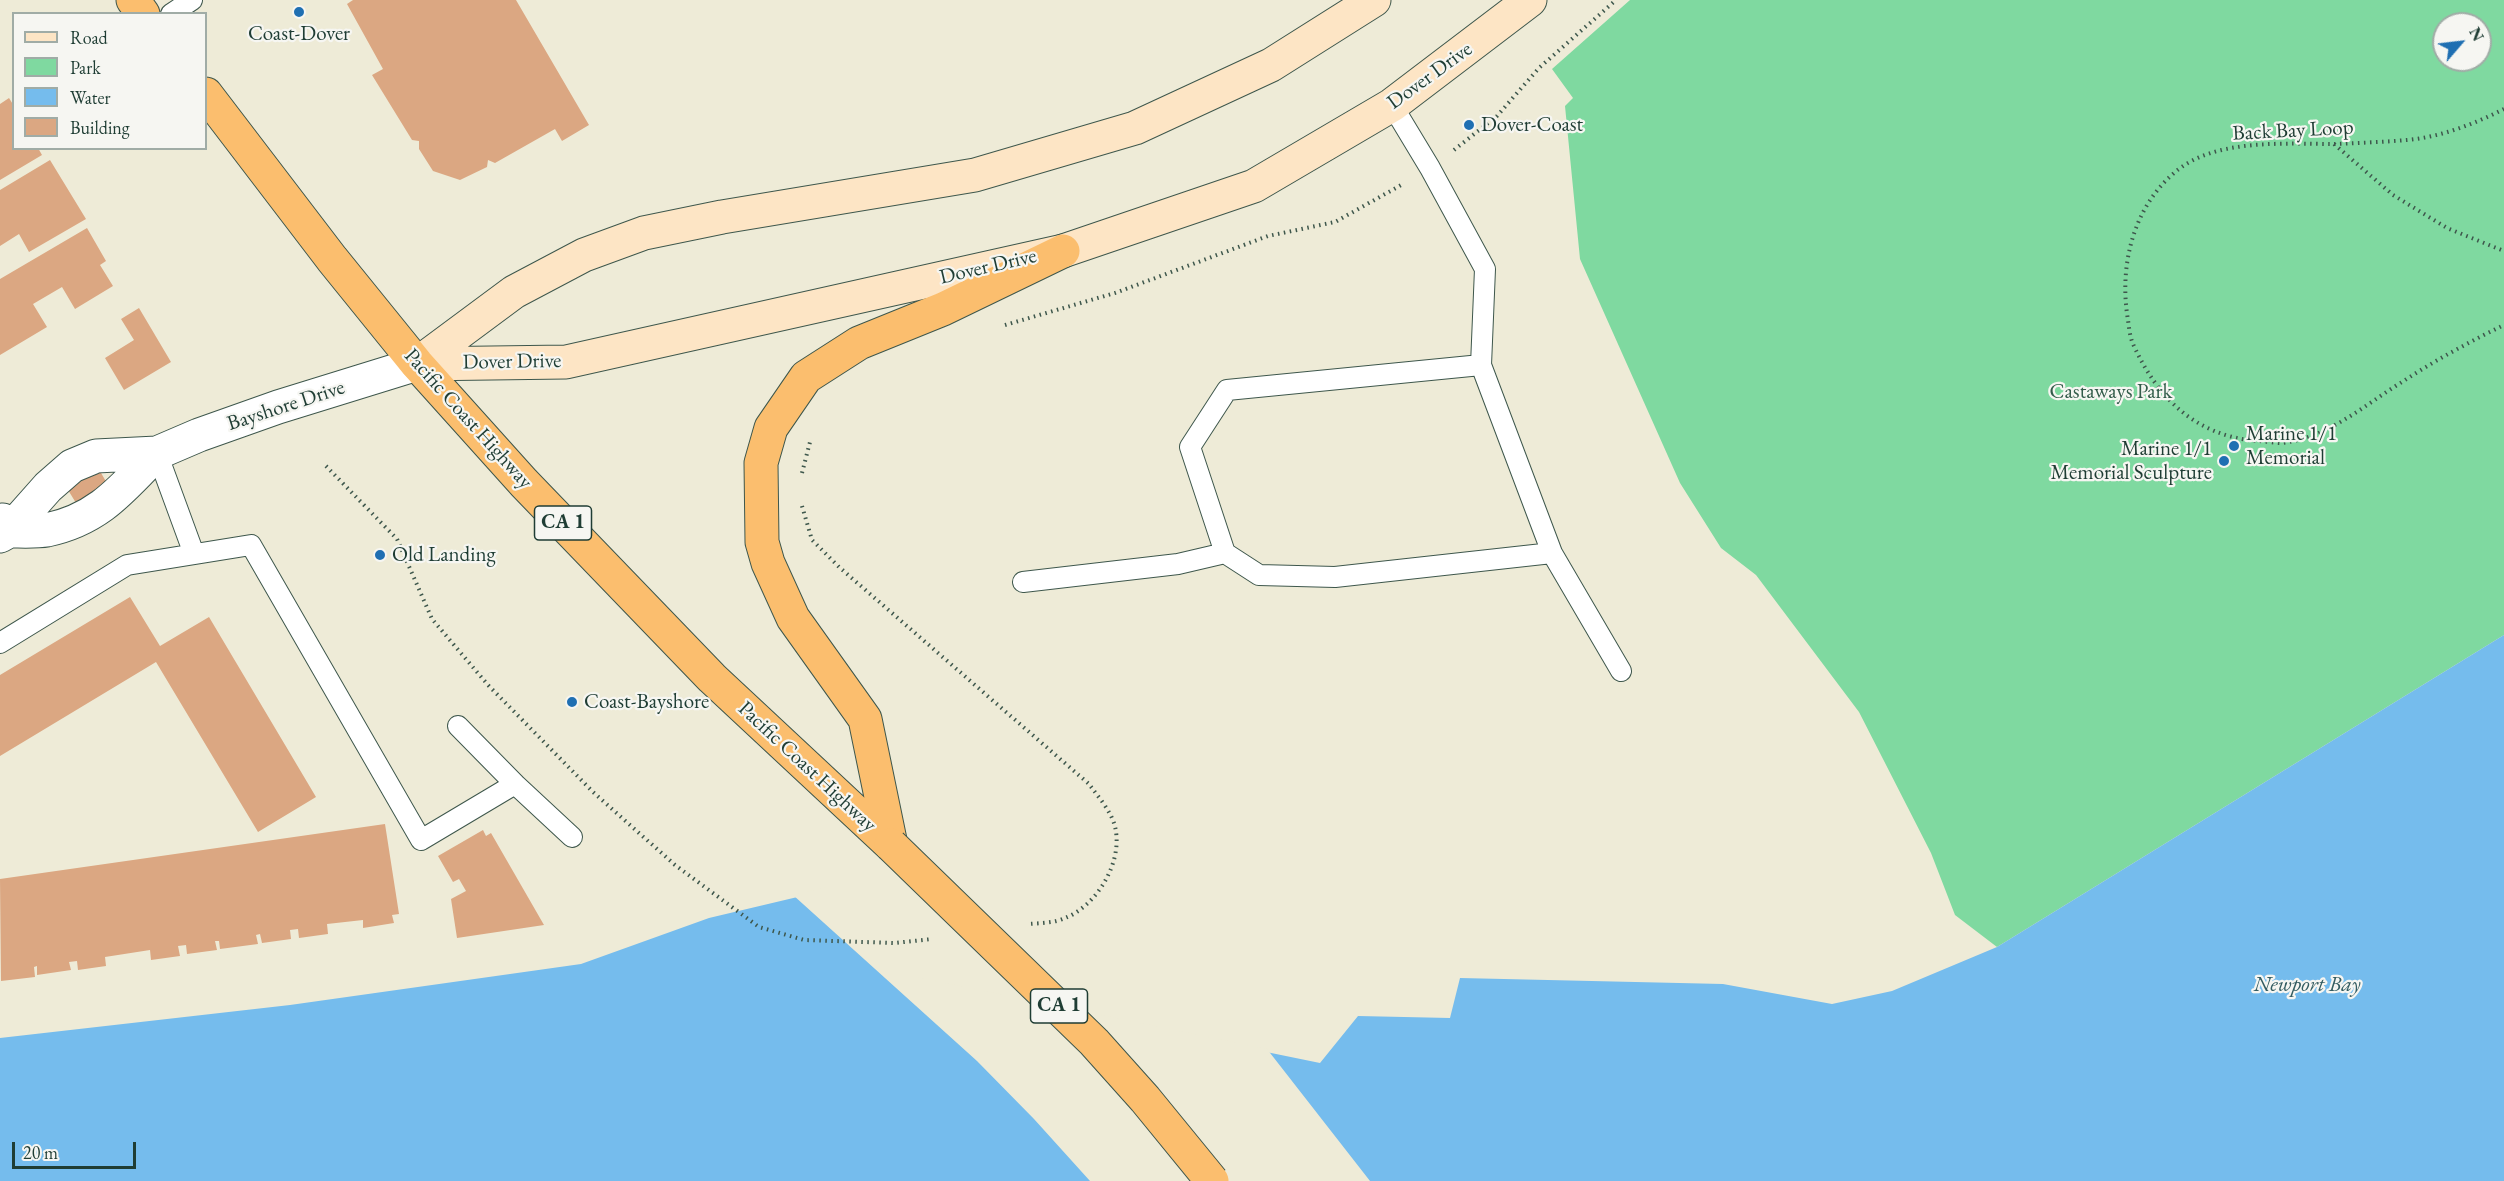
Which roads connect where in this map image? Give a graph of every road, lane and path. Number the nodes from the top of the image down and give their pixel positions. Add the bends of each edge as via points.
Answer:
1 (192, 0) edge
2 (1374, 0) edge
3 (1530, 0) edge
4 (1616, 0) edge
5 (174, 12) edge
6 (207, 95) edge
7 (1392, 105) junction
8 (2504, 109) edge
9 (2334, 144) junction
10 (1430, 168) junction
11 (1063, 250) junction
12 (2504, 251) edge
13 (2504, 325) edge
14 (997, 327) dead end
15 (417, 364) junction
16 (1481, 365) junction
17 (812, 436) dead end
18 (157, 453) junction
19 (326, 466) dead end
20 (800, 480) dead end
21 (800, 501) dead end
22 (3, 527) edge
23 (1225, 553) junction
24 (1552, 553) junction
25 (194, 554) junction
26 (1023, 582) dead end
27 (0, 643) edge
28 (1621, 671) dead end
29 (458, 726) dead end
30 (515, 784) junction
31 (572, 837) dead end
32 (891, 845) junction
33 (1022, 926) dead end
34 (936, 938) dead end
35 (1212, 1181) edge

1 - 5 lane
2 - 15 street, Dover Drive via 1271,65 1135,128 975,175 722,217 644,233 584,255 514,292
3 - 7 street, Dover Drive
4 - 10 path via 1539,68 1497,116
6 - 15 highway, Pacific Coast Highway / CA 1
7 - 10 lane
7 - 11 street, Dover Drive via 1254,186
8 - 9 path, Back Bay Loop via 2472,125 2410,140
9 - 12 path via 2393,195 2447,228
9 - 13 path, Back Bay Loop via 2236,146 2175,171 2152,200 2137,225 2127,260 2124,297 2132,342 2154,381 2174,406 2200,426 2235,439 2280,443 2309,436 2338,424 2417,372
10 - 14 path via 1335,222 1268,236 1115,293
10 - 16 lane via 1485,269
11 - 15 street, Dover Drive via 566,363
11 - 32 highway via 943,309 859,343 806,377 771,428 761,464 762,542 768,563 793,618 865,719
15 - 18 street, Bayshore Drive via 278,407
15 - 32 highway, Pacific Coast Highway / CA 1 via 524,483 712,678
16 - 23 lane via 1227,390 1190,447
16 - 24 lane
17 - 20 path
18 - 22 street, Bayshore Drive via 96,456 72,466
18 - 22 street, Bayshore Drive via 111,501 86,517 46,530
18 - 25 lane
19 - 34 path via 397,539 432,619 488,685 593,792 675,865 759,927 804,940 895,943
21 - 33 path via 812,540 1089,784 1109,813 1116,832 1112,869 1092,901 1065,918
23 - 24 lane via 1259,574 1335,577
23 - 26 lane via 1178,564
24 - 28 lane
25 - 27 lane via 127,565
25 - 30 lane via 251,545 421,840
29 - 30 lane
30 - 31 lane
32 - 35 highway, Pacific Coast Highway / CA 1, bridge via 1094,1042

